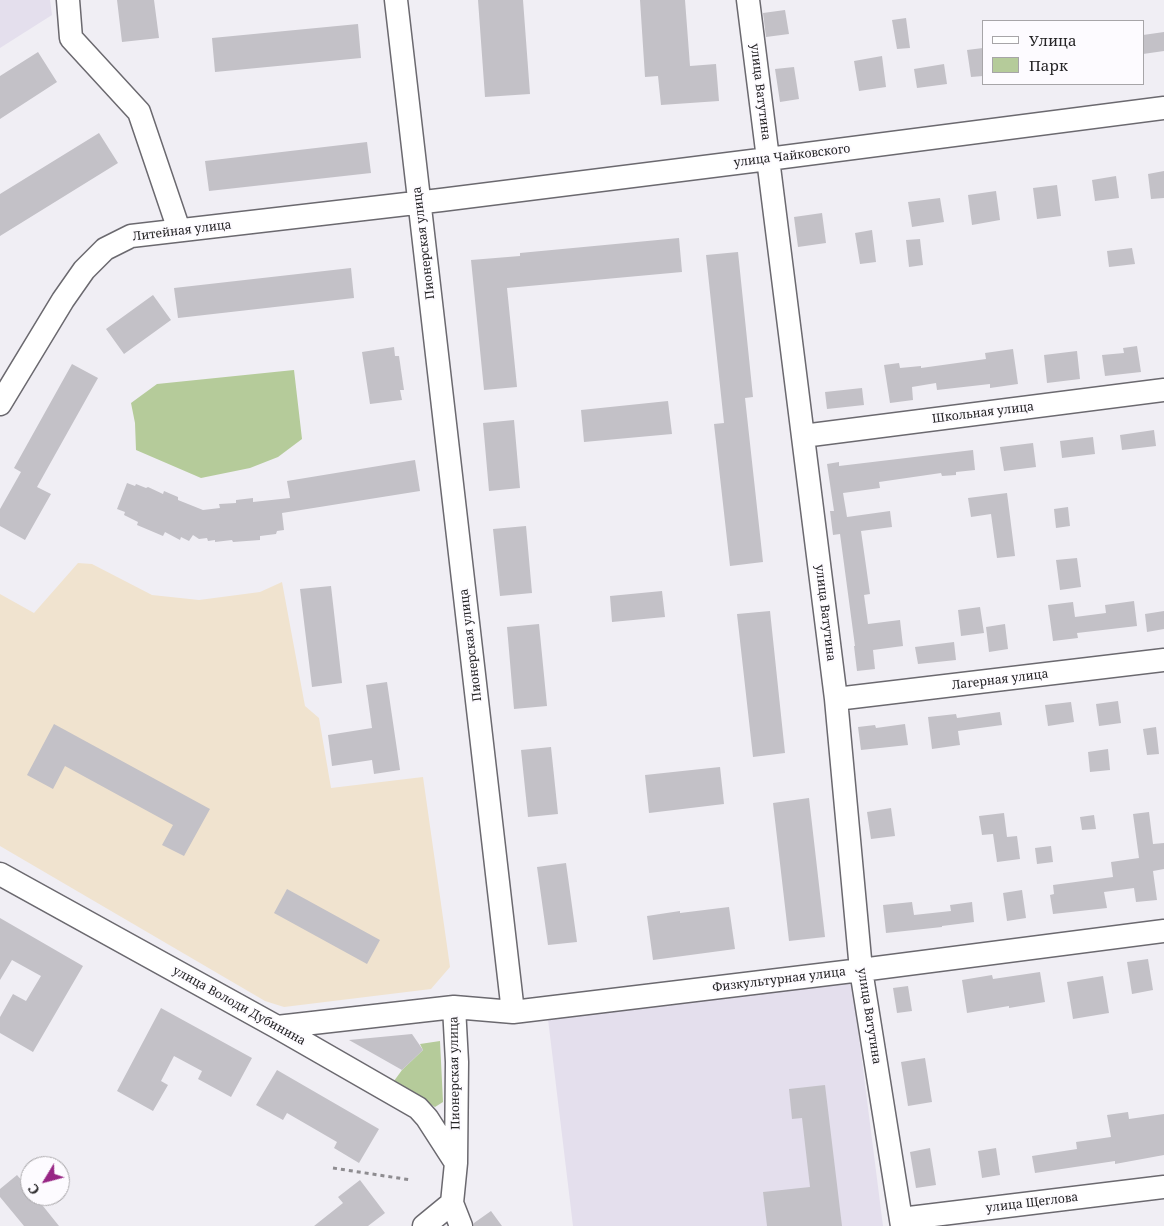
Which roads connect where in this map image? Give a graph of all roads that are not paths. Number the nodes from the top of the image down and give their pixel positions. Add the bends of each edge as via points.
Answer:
1 (68, 0) edge
2 (396, 0) edge
3 (748, 0) edge
4 (1164, 108) edge
5 (768, 159) junction
6 (419, 203) junction
7 (179, 230) junction
8 (1164, 390) edge
9 (0, 404) edge
10 (803, 436) junction
11 (1164, 660) edge
12 (836, 699) junction
13 (0, 874) edge
14 (1164, 931) edge
15 (861, 970) junction
16 (454, 1007) junction
17 (513, 1012) junction
18 (277, 1027) junction
19 (456, 1163) junction
20 (1164, 1187) edge
21 (452, 1204) junction
22 (901, 1223) edge
23 (424, 1226) edge
24 (461, 1226) edge

1 - 7 street via 71,38 139,112
2 - 6 street, Пионерская улица
3 - 5 street, улица Ватутина
4 - 5 street, улица Чайковского
5 - 6 street, улица Чайковского
5 - 10 street, улица Ватутина
6 - 7 street, Литейная улица
6 - 17 street, Пионерская улица
7 - 9 street, Литейная улица via 131,236 105,249 84,270 63,300
8 - 10 street, Школьная улица
10 - 12 street, улица Ватутина
11 - 12 street, Лагерная улица
12 - 15 street, улица Ватутина
13 - 18 street, улица Володи Дубинина
14 - 15 street, Физкультурная улица
15 - 17 street, Физкультурная улица
15 - 22 street, улица Ватутина
16 - 17 street, Пионерская улица
16 - 18 street
16 - 19 street, Пионерская улица
18 - 19 street, улица Володи Дубинина via 418,1108
19 - 21 street, Пионерская улица
20 - 22 street, улица Щеглова
21 - 23 street
21 - 24 street, Пионерская улица

